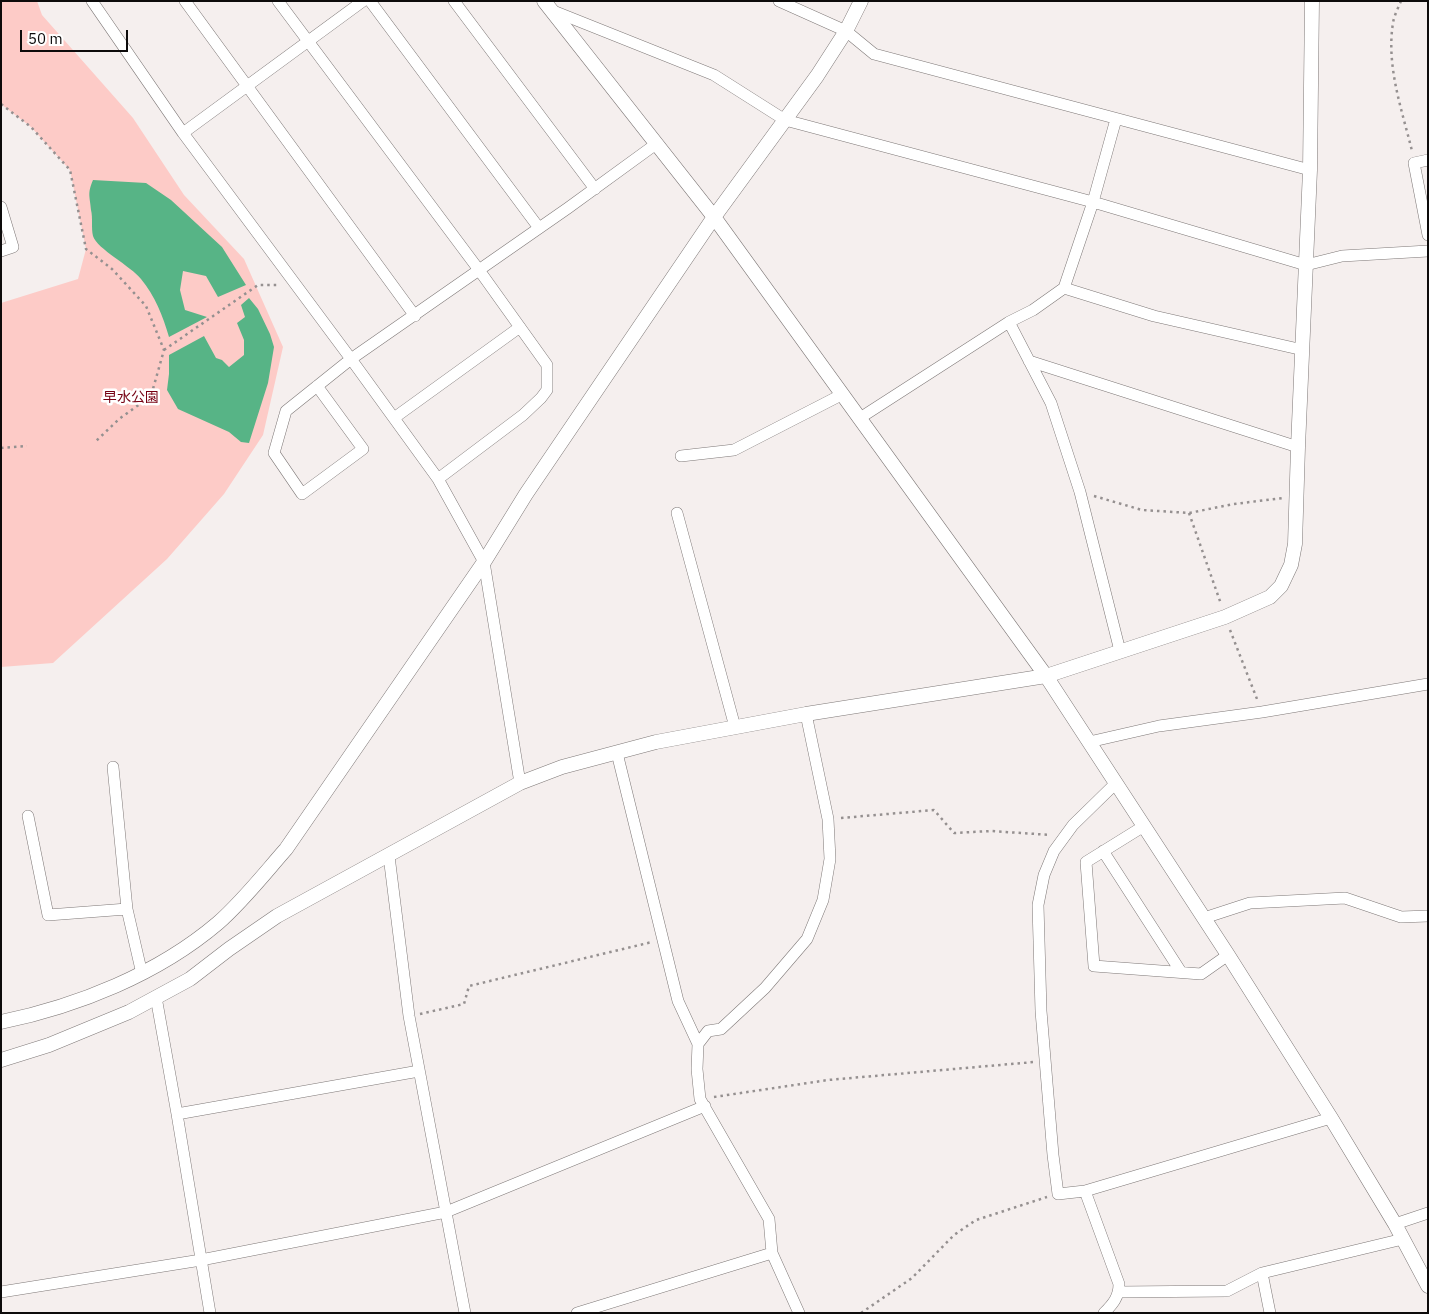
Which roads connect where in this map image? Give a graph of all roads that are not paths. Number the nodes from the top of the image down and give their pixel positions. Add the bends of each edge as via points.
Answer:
1 (92, 1) edge
2 (185, 1) edge
3 (278, 1) edge
4 (363, 1) edge
5 (370, 1) edge
6 (454, 1) edge
7 (779, 1) edge
8 (861, 1) edge
9 (1312, 1) edge
10 (547, 5) edge
11 (846, 32) junction
12 (308, 41) junction
13 (247, 86) junction
14 (1116, 119) junction
15 (785, 120) junction
16 (183, 133) junction
17 (656, 144) junction
18 (1428, 160) edge
19 (1310, 170) junction
20 (595, 189) junction
21 (1093, 202) junction
22 (1, 207) edge
23 (714, 217) junction
24 (539, 228) junction
25 (1428, 236) edge
26 (1, 251) edge
27 (1428, 251) edge
28 (1306, 264) junction
29 (479, 270) junction
30 (1064, 288) junction
31 (416, 316) junction
32 (1008, 322) junction
33 (520, 327) junction
34 (1303, 350) junction
35 (352, 359) junction
36 (1029, 361) junction
37 (317, 386) junction
38 (842, 394) junction
39 (394, 418) junction
40 (860, 418) junction
41 (1298, 447) junction
42 (681, 456) dead end
43 (438, 479) junction
44 (677, 513) dead end
45 (484, 562) junction
46 (1120, 650) junction
47 (1046, 676) junction
48 (1428, 684) edge
49 (806, 714) junction
50 (735, 728) junction
51 (1090, 742) junction
52 (618, 753) junction
53 (113, 767) dead end
54 (520, 783) junction
55 (1116, 783) junction
56 (28, 816) dead end
57 (1144, 826) junction
58 (1104, 852) junction
59 (388, 856) junction
60 (127, 908) junction
61 (1428, 916) edge
62 (1204, 918) junction
63 (1228, 956) junction
64 (1181, 972) junction
65 (142, 974) junction
66 (156, 998) junction
67 (1, 1022) edge
68 (698, 1044) junction
69 (1, 1060) edge
70 (419, 1071) junction
71 (702, 1102) junction
72 (177, 1114) junction
73 (1331, 1118) junction
74 (1085, 1191) junction
75 (446, 1212) junction
76 (1428, 1213) edge
77 (1395, 1224) junction
78 (1403, 1239) junction
79 (772, 1252) junction
80 (201, 1260) junction
81 (1262, 1273) junction
82 (1428, 1286) edge
83 (1, 1292) edge
84 (1119, 1292) junction
85 (210, 1313) edge
86 (465, 1313) edge
87 (577, 1313) edge
88 (799, 1313) edge
89 (1104, 1313) edge
90 (1270, 1313) edge

1 - 16 street
2 - 13 street
3 - 12 street
4 - 12 street
5 - 24 street
6 - 20 street
7 - 11 street
8 - 11 street
9 - 19 street
10 - 15 street via 714,75
10 - 17 street
11 - 14 street via 874,54
11 - 15 street
12 - 13 street
12 - 29 street
13 - 16 street
13 - 31 street
14 - 19 street
14 - 21 street
15 - 21 street
15 - 23 street
16 - 35 street
17 - 20 street
17 - 23 street
18 - 25 street via 1414,164
19 - 28 street
20 - 24 street
21 - 28 street
21 - 30 street
22 - 26 street via 13,247
23 - 38 street
23 - 45 street via 526,494
24 - 29 street
27 - 28 street via 1342,256
28 - 34 street
29 - 31 street
29 - 33 street
30 - 32 street via 1033,310
30 - 34 street via 1154,316
31 - 35 street
32 - 36 street
32 - 40 street
33 - 39 street
33 - 43 street via 547,365 547,390 523,415
34 - 41 street
35 - 37 street
35 - 39 street
36 - 41 street
36 - 46 street via 1051,403 1080,492
37 - 37 street via 286,411 274,453 302,494 363,449
38 - 40 street
38 - 42 street via 734,450
39 - 43 street
40 - 47 street
41 - 46 street via 1295,544 1291,565 1281,586 1270,597 1225,617
43 - 45 street
44 - 50 street
45 - 54 street
45 - 65 street via 286,850 218,923
46 - 47 street
47 - 49 street
47 - 51 street
48 - 51 street via 1159,726
49 - 50 street
49 - 68 street via 828,820 830,859 823,900 807,939 765,988 721,1029 708,1031
50 - 52 street via 656,742
51 - 55 street
52 - 54 street via 562,767
52 - 68 street via 678,1001
53 - 60 street
54 - 59 street
55 - 57 street
55 - 74 street via 1073,825 1054,852 1044,875 1038,905 1041,1011 1058,1194
56 - 60 street via 48,915
57 - 58 street
57 - 62 street
58 - 64 street
58 - 64 street via 1086,862 1094,966
59 - 66 street via 277,916 190,979
59 - 70 street via 408,1016
60 - 65 street
61 - 62 street via 1401,917 1345,898 1250,902
62 - 63 street
63 - 64 street via 1201,974
63 - 73 street
65 - 67 street via 57,1008
66 - 69 street via 100,1026
66 - 72 street
68 - 71 street via 697,1069
70 - 72 street
70 - 75 street
71 - 75 street
71 - 79 street via 769,1219
72 - 80 street
73 - 74 street
73 - 77 street
74 - 84 street via 1119,1284
75 - 80 street
75 - 86 street
76 - 77 street
77 - 78 street
78 - 81 street
78 - 82 street
79 - 87 street
79 - 88 street
80 - 83 street
80 - 85 street
81 - 84 street via 1227,1291
81 - 90 street
84 - 89 street

